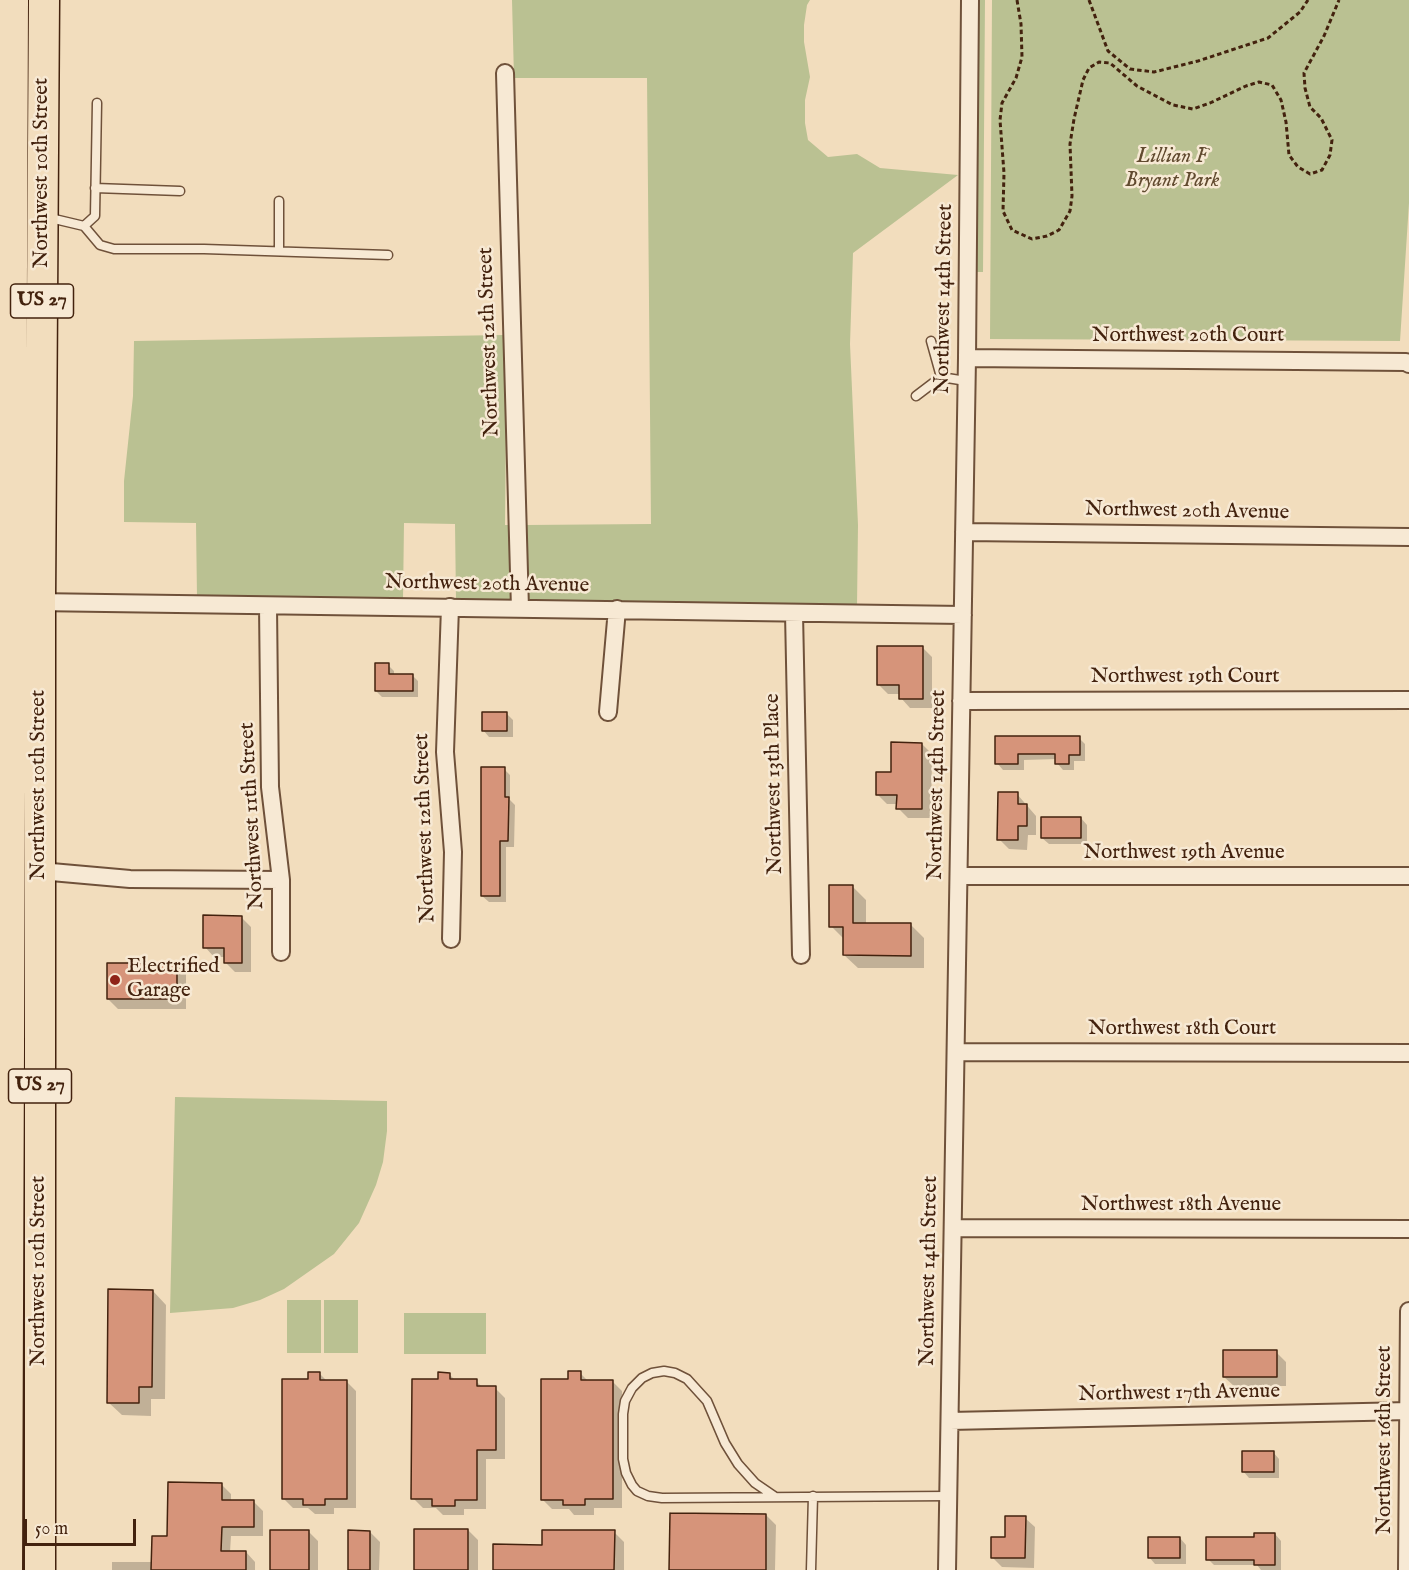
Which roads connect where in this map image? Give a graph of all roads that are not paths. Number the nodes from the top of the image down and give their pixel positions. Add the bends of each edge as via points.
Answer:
1 (13, 0) edge
2 (44, 0) edge
3 (970, 0) edge
4 (505, 73) dead end
5 (97, 103) dead end
6 (12, 169) junction
7 (95, 188) junction
8 (180, 190) dead end
9 (279, 201) dead end
10 (43, 216) junction
11 (84, 226) junction
12 (279, 251) junction
13 (388, 255) dead end
14 (931, 341) dead end
15 (967, 358) junction
16 (1409, 364) edge
17 (941, 377) junction
18 (966, 381) junction
19 (916, 396) dead end
20 (964, 532) junction
21 (1409, 537) edge
22 (10, 602) junction
23 (40, 602) junction
24 (268, 606) junction
25 (450, 607) junction
26 (520, 609) junction
27 (617, 609) junction
28 (794, 612) junction
29 (963, 615) junction
30 (1409, 700) edge
31 (961, 701) junction
32 (608, 712) dead end
33 (40, 871) junction
34 (959, 876) junction
35 (1409, 876) edge
36 (281, 880) junction
37 (451, 939) dead end
38 (281, 952) dead end
39 (9, 956) junction
40 (40, 956) junction
41 (801, 956) dead end
42 (956, 1052) junction
43 (1409, 1053) edge
44 (953, 1228) junction
45 (1409, 1229) edge
46 (1409, 1311) edge
47 (3, 1394) edge
48 (40, 1395) junction
49 (1408, 1412) edge
50 (950, 1421) junction
51 (774, 1496) junction
52 (813, 1496) junction
53 (949, 1496) junction
54 (7, 1570) edge
55 (40, 1570) edge
56 (811, 1570) edge
57 (947, 1570) edge
58 (1407, 1570) edge

1 - 6 highway, Northwest 10th Street / US 27
2 - 10 highway, Northwest 10th Street / US 27
3 - 15 street, Northwest 14th Street
4 - 26 street, Northwest 12th Street
5 - 7 lane
6 - 10 highway via 22,197
6 - 22 highway, Northwest 10th Street / US 27
7 - 8 lane
7 - 11 lane via 95,216
9 - 12 lane
10 - 11 lane
10 - 23 highway, Northwest 10th Street / US 27
11 - 12 lane via 100,245 114,249
12 - 13 lane
14 - 17 lane
15 - 16 street, Northwest 20th Court
15 - 18 street, Northwest 14th Street
17 - 18 lane
17 - 19 lane
18 - 20 street, Northwest 14th Street
20 - 21 street, Northwest 20th Avenue
20 - 29 street, Northwest 14th Street
22 - 23 street, Northwest 20th Avenue
22 - 39 highway, Northwest 10th Street / US 27
23 - 24 street, Northwest 20th Avenue
23 - 33 highway, Northwest 10th Street / US 27
24 - 25 street, Northwest 20th Avenue
24 - 36 street, Northwest 11th Street via 270,787
25 - 26 street, Northwest 20th Avenue
25 - 37 street, Northwest 12th Street via 445,752 453,852
26 - 27 street, Northwest 20th Avenue
27 - 28 street, Northwest 20th Avenue
27 - 32 street
28 - 29 street, Northwest 20th Avenue
28 - 41 street, Northwest 13th Place
29 - 31 street, Northwest 14th Street
30 - 31 street, Northwest 19th Court
31 - 34 street, Northwest 14th Street
33 - 36 street via 130,879
33 - 40 highway, Northwest 10th Street / US 27
34 - 35 street, Northwest 19th Avenue
34 - 42 street, Northwest 14th Street
36 - 38 street, Northwest 11th Street
39 - 40 highway
39 - 47 highway, Northwest 10th Street / US 27
40 - 48 highway, Northwest 10th Street / US 27
42 - 43 street, Northwest 18th Court
42 - 44 street, Northwest 14th Street
44 - 45 street, Northwest 18th Avenue
44 - 50 street, Northwest 14th Street
46 - 49 street, Northwest 16th Street
47 - 48 street
47 - 54 highway, Northwest 10th Street / US 27
48 - 55 highway, Northwest 10th Street / US 27
49 - 50 street, Northwest 17th Avenue
49 - 58 street, Northwest 16th Street
50 - 53 street, Northwest 14th Street
51 - 51 lane via 738,1464 706,1401 687,1378 675,1373 652,1373 632,1388 623,1414 623,1459 637,1491 662,1498
51 - 52 lane
52 - 53 lane
52 - 56 lane
53 - 57 street, Northwest 14th Street

